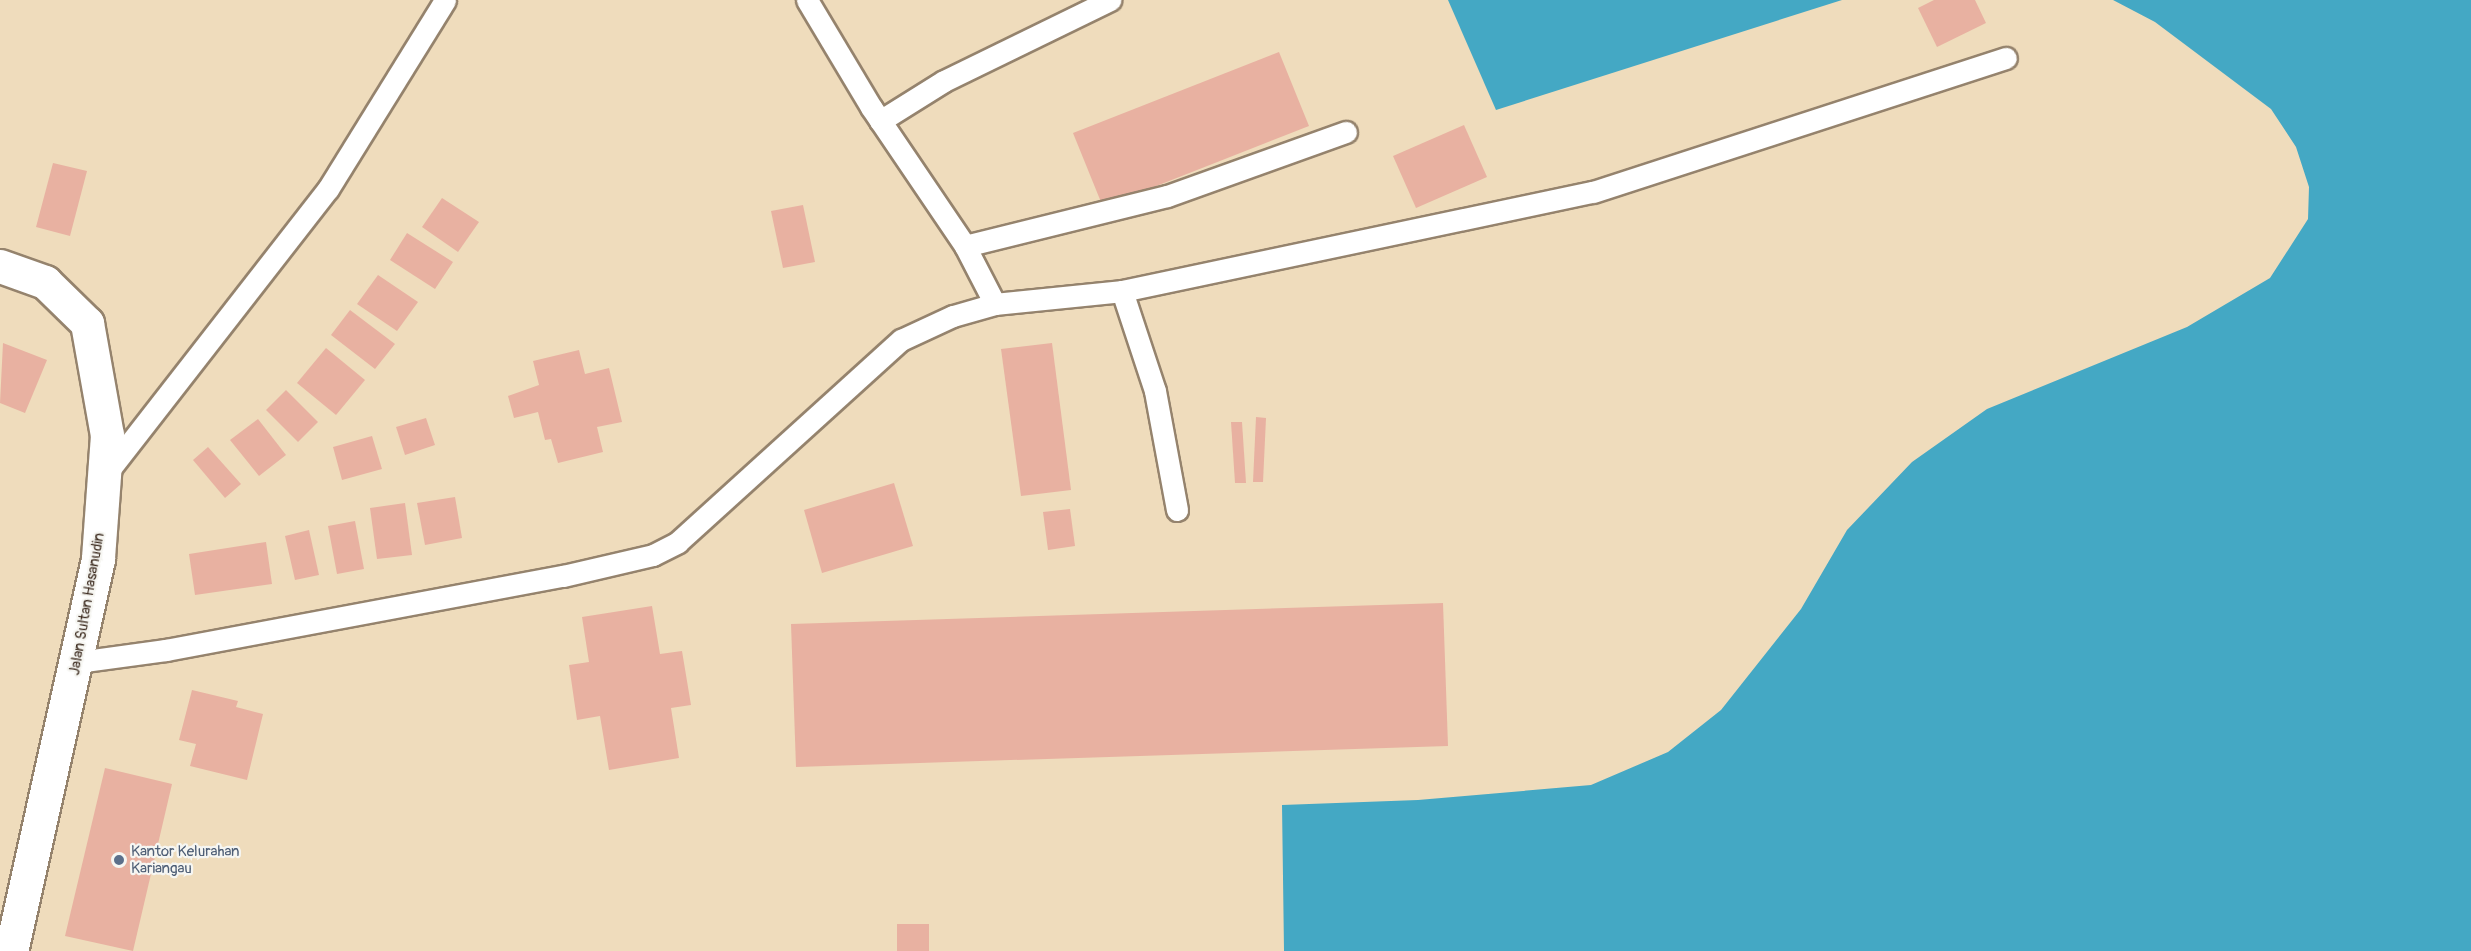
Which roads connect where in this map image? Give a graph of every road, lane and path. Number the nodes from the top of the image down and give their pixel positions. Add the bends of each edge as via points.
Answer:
1 (445, 0) edge
2 (807, 0) edge
3 (1110, 0) edge
4 (2006, 58) dead end
5 (880, 121) junction
6 (1346, 132) dead end
7 (965, 246) junction
8 (0, 266) edge
9 (1122, 291) junction
10 (995, 304) junction
11 (106, 474) junction
12 (1177, 510) dead end
13 (78, 662) junction
14 (11, 951) edge

1 - 11 lane via 328,189
2 - 5 lane
3 - 5 lane via 944,81
4 - 9 lane via 1593,192
5 - 7 lane
6 - 7 lane via 1167,196
7 - 10 lane
8 - 11 street, Jalan Sultan Hasanudin via 45,282 87,323 107,435
9 - 10 lane
9 - 12 lane via 1155,391
10 - 13 lane via 953,316 901,340 678,542 652,555 587,572 166,650
11 - 13 street, Jalan Sultan Hasanudin via 98,559
13 - 14 street, Jalan Sultan Hasanudin

